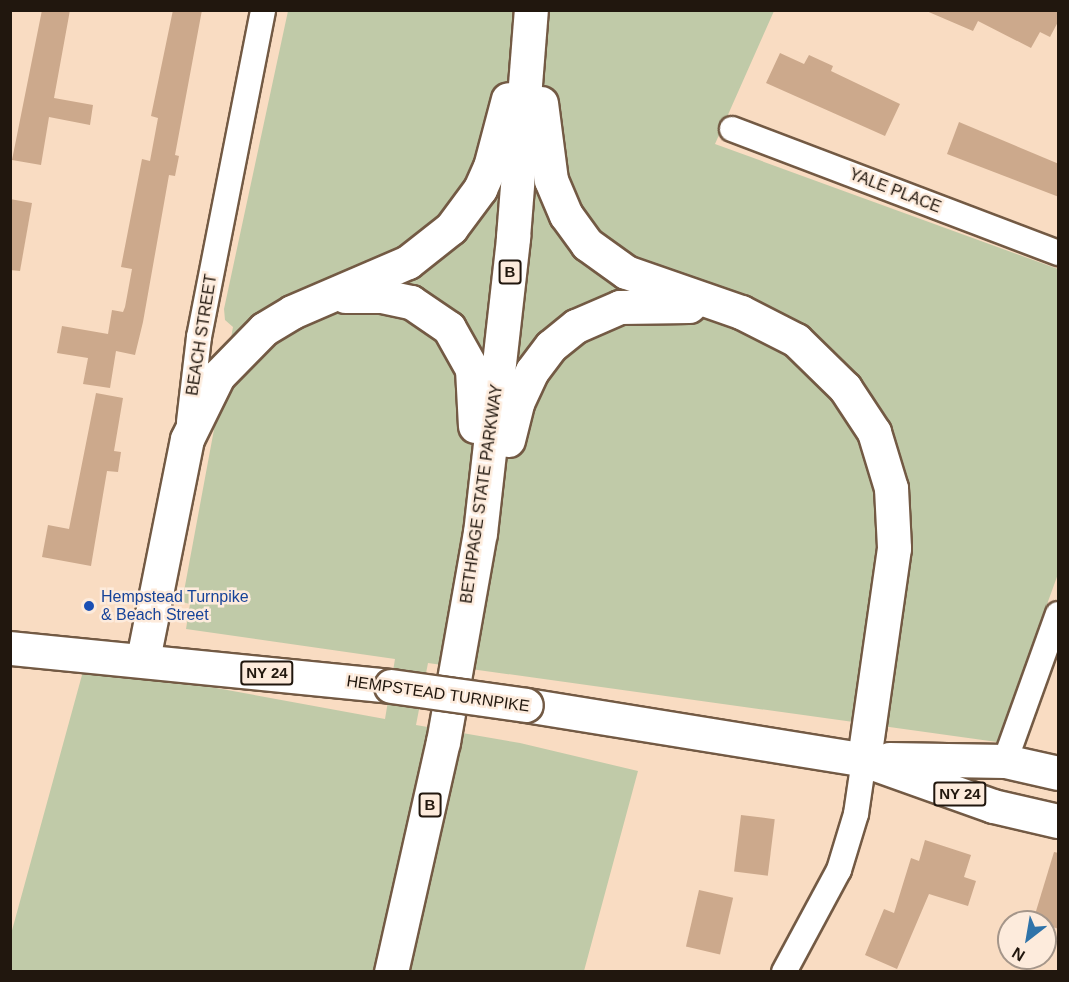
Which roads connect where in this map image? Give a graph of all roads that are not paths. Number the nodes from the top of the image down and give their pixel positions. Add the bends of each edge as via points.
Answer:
1 (262, 10) edge
2 (531, 10) edge
3 (732, 129) dead end
4 (1059, 253) edge
5 (333, 296) junction
6 (741, 312) junction
7 (187, 439) junction
8 (480, 533) junction
9 (1059, 614) edge
10 (10, 648) edge
11 (143, 659) junction
12 (864, 760) junction
13 (1005, 761) junction
14 (1059, 773) edge
15 (1059, 821) edge
16 (391, 972) edge
17 (784, 972) edge

1 - 7 street, BEACH STREET via 199,337
2 - 5 main road via 499,144 480,189 430,246 408,262
2 - 6 main road via 547,161 558,198 576,230 598,255 619,268
2 - 8 main road, BETHPAGE STATE PARKWAY / B via 513,237
3 - 4 street, YALE PLACE
5 - 7 main road via 279,319 248,343 207,393
5 - 8 main road via 382,296 411,302 438,317 460,341 475,388
6 - 8 main road via 637,304 590,318 563,336 541,357 524,385
6 - 12 main road via 796,340 831,372 862,411 884,458 894,513 894,548
7 - 11 main road, BEACH STREET
8 - 16 main road, BETHPAGE STATE PARKWAY / B via 443,742
9 - 13 street
10 - 11 main road, HEMPSTEAD TURNPIKE / NY 24
11 - 12 main road, HEMPSTEAD TURNPIKE / NY 24, bridge via 391,686
12 - 13 main road, HEMPSTEAD TURNPIKE / NY 24
12 - 15 main road, HEMPSTEAD TURNPIKE / NY 24 via 993,806
12 - 17 street via 855,814 839,870
13 - 14 main road, HEMPSTEAD TURNPIKE / NY 24

